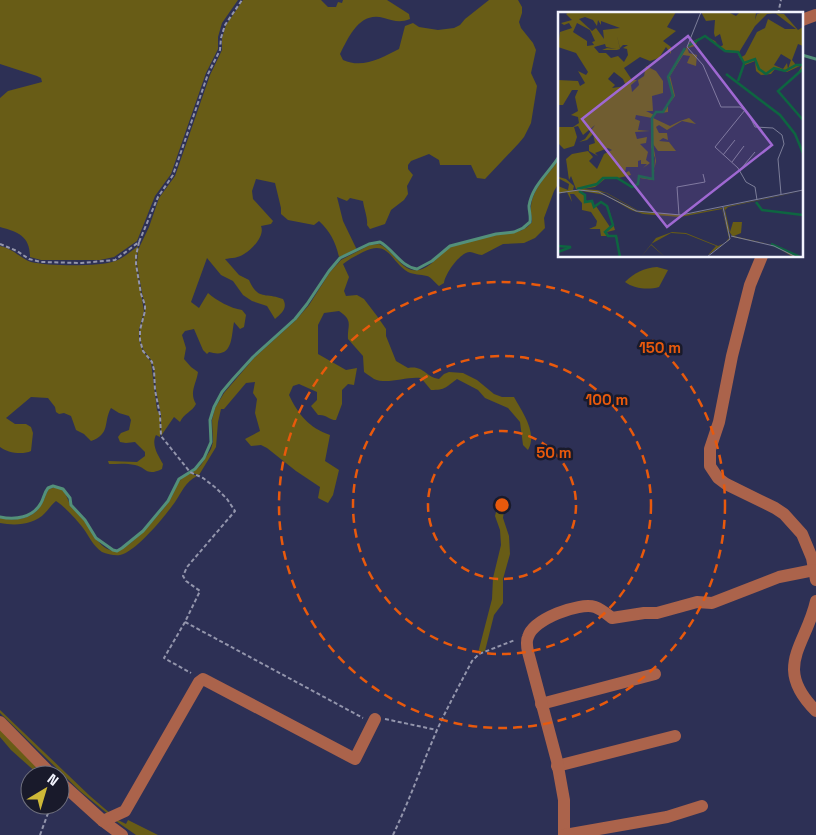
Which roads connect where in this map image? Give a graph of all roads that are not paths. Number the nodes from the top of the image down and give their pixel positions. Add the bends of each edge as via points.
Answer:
1 (816, 15) edge
2 (804, 19) edge
3 (761, 258) edge
4 (815, 575) edge
5 (816, 600) edge
6 (655, 674) dead end
7 (541, 704) junction
8 (816, 711) edge
9 (375, 719) road end
10 (0, 722) edge
11 (675, 736) dead end
12 (42, 765) edge
13 (557, 766) junction
14 (70, 791) edge
15 (702, 806) dead end
16 (103, 821) junction
17 (122, 835) edge
18 (564, 835) edge

1 - 2 street
3 - 4 street via 750,285 732,356 719,422 710,449 710,466 726,484 784,514 802,534
4 - 7 street via 779,577 712,602 698,602 657,614 612,618 595,607 550,616 531,630 527,638
5 - 8 street via 793,668 798,688
6 - 7 street
7 - 13 street
9 - 16 street via 355,759 203,679 125,811
10 - 12 street
11 - 13 street
13 - 18 street via 564,800
14 - 16 street
15 - 18 street via 666,817
16 - 17 street

